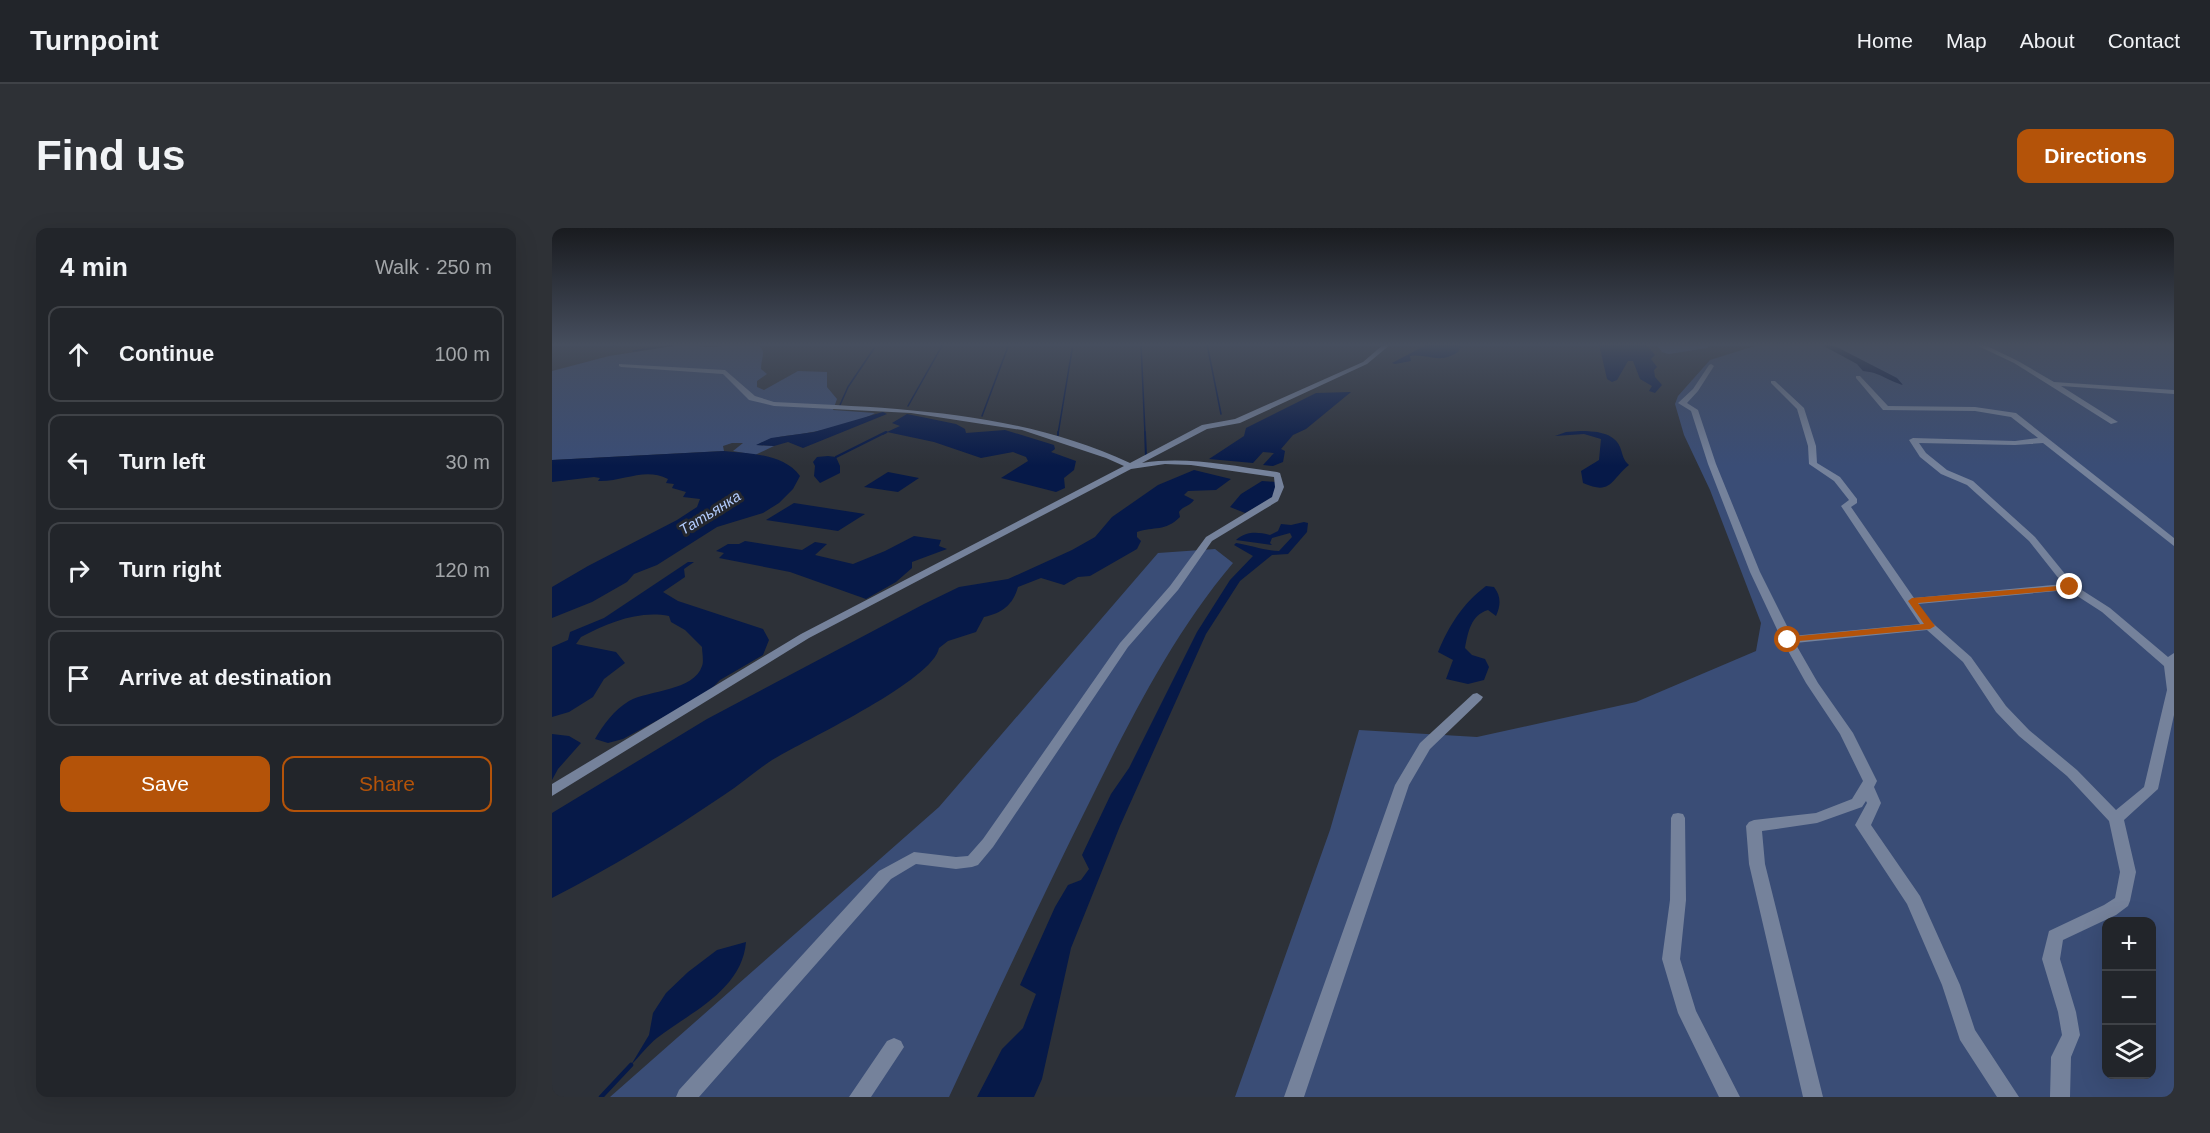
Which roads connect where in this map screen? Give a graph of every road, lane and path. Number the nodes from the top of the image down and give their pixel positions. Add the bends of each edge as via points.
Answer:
1 (738, 385) edge
2 (1314, 385) edge
3 (1699, 385) edge
4 (1776, 385) edge
5 (1865, 385) edge
6 (2055, 385) edge
7 (2062, 385) edge
8 (2174, 392) edge
9 (2114, 422) dead end
10 (2046, 440) junction
11 (1133, 467) junction
12 (2174, 543) edge
13 (2070, 587) junction
14 (1912, 601) junction
15 (1930, 626) junction
16 (1788, 640) junction
17 (2172, 661) edge
18 (1477, 697) dead end
19 (1867, 787) junction
20 (552, 791) edge
21 (1678, 818) dead end
22 (2116, 819) junction
23 (894, 1047) dead end
24 (686, 1097) edge
25 (859, 1097) edge
26 (1294, 1097) edge
27 (1730, 1097) edge
28 (1814, 1097) edge
29 (2009, 1097) edge
30 (2060, 1097) edge

1 - 11 street via 752,398 774,404 904,410 1023,428
2 - 11 street via 1237,421 1205,427
3 - 16 street via 1682,403 1694,410 1738,532
4 - 14 street via 1800,408 1812,446 1813,464 1837,478 1854,501 1846,506
5 - 10 street via 1886,408 1998,411 2013,415
6 - 9 street
7 - 8 street
10 - 12 street
10 - 13 street via 1913,440 1944,472 1970,483 2032,539
11 - 20 street via 805,636
11 - 24 street via 1191,463 1277,475 1280,492 1275,499 1209,539 1174,588 1124,645 972,861 914,858 885,875
13 - 14 street
13 - 17 street
14 - 15 street
15 - 16 street
15 - 22 street via 1967,660 2001,709 2024,733 2072,773
16 - 19 street via 1846,733 1870,781
17 - 22 street via 2173,690 2151,789
18 - 26 street via 1425,746 1402,786
19 - 28 street via 1857,803 1817,818 1754,826 1757,864
19 - 29 street via 1874,803 1863,825 1914,900 1951,985 1967,1034
21 - 27 street via 1678,900 1671,959 1687,1013
22 - 30 street via 2128,872 2122,901 2055,936 2051,959 2071,1035 2061,1056
23 - 25 street

